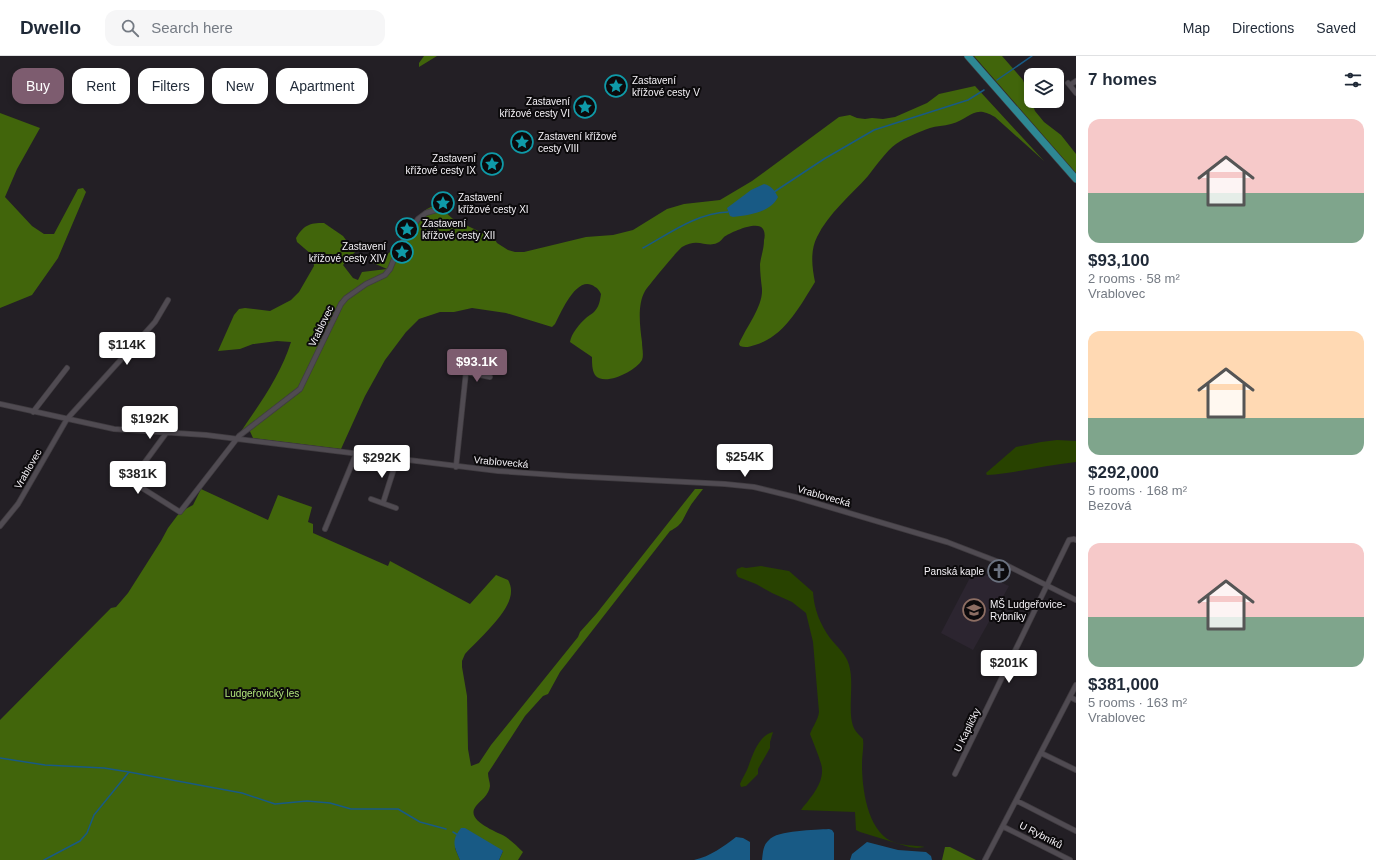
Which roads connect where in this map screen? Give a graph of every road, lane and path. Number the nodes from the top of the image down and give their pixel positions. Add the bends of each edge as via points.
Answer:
1 (968, 56) edge
2 (1076, 81) edge
3 (1076, 93) edge
4 (1076, 179) edge
5 (440, 209) dead end
6 (168, 300) dead end
7 (476, 358) dead end
8 (67, 368) dead end
9 (466, 372) junction
10 (490, 376) dead end
11 (0, 404) edge
12 (33, 412) junction
13 (67, 419) junction
14 (167, 432) junction
15 (237, 439) junction
16 (356, 454) junction
17 (397, 459) junction
18 (456, 467) junction
19 (371, 499) dead end
20 (383, 503) junction
21 (396, 508) dead end
22 (0, 526) edge
23 (325, 528) dead end
24 (1076, 540) edge
25 (1047, 586) junction
26 (1076, 600) edge
27 (1076, 685) edge
28 (1070, 697) junction
29 (1076, 700) edge
30 (1041, 753) junction
31 (1076, 770) edge
32 (955, 774) dead end
33 (1017, 801) junction
34 (1004, 826) junction
35 (1076, 831) edge
36 (985, 860) edge
37 (1070, 860) edge

1 - 4 main road
2 - 3 street via 1069,84
5 - 15 street, Vrablovec via 426,213 418,219 399,247 385,275 346,298 300,389
6 - 13 street, Vrablovec via 155,322
7 - 9 street
8 - 12 street
9 - 10 street
9 - 18 street
11 - 12 street
12 - 13 street
13 - 14 street via 114,429
13 - 22 street, Vrablovec via 18,504
14 - 15 street
14 - 15 street, Vrablovec via 131,481 180,512
15 - 16 street
16 - 17 street
16 - 23 street
17 - 18 street
17 - 20 street
18 - 25 street, Vrablovecká via 754,487 947,542 1004,564
19 - 20 street
20 - 21 street
24 - 25 street, U Kapličky via 1069,540
25 - 26 street, Vrablovecká
25 - 32 street, U Kapličky
27 - 28 street, U Rybníků
28 - 29 street
28 - 30 street, U Rybníků
30 - 31 street
30 - 33 street, U Rybníků
33 - 34 street, U Rybníků
33 - 35 street, U Rybníků
34 - 36 street, U Rybníků
34 - 37 street, U Rybníků

